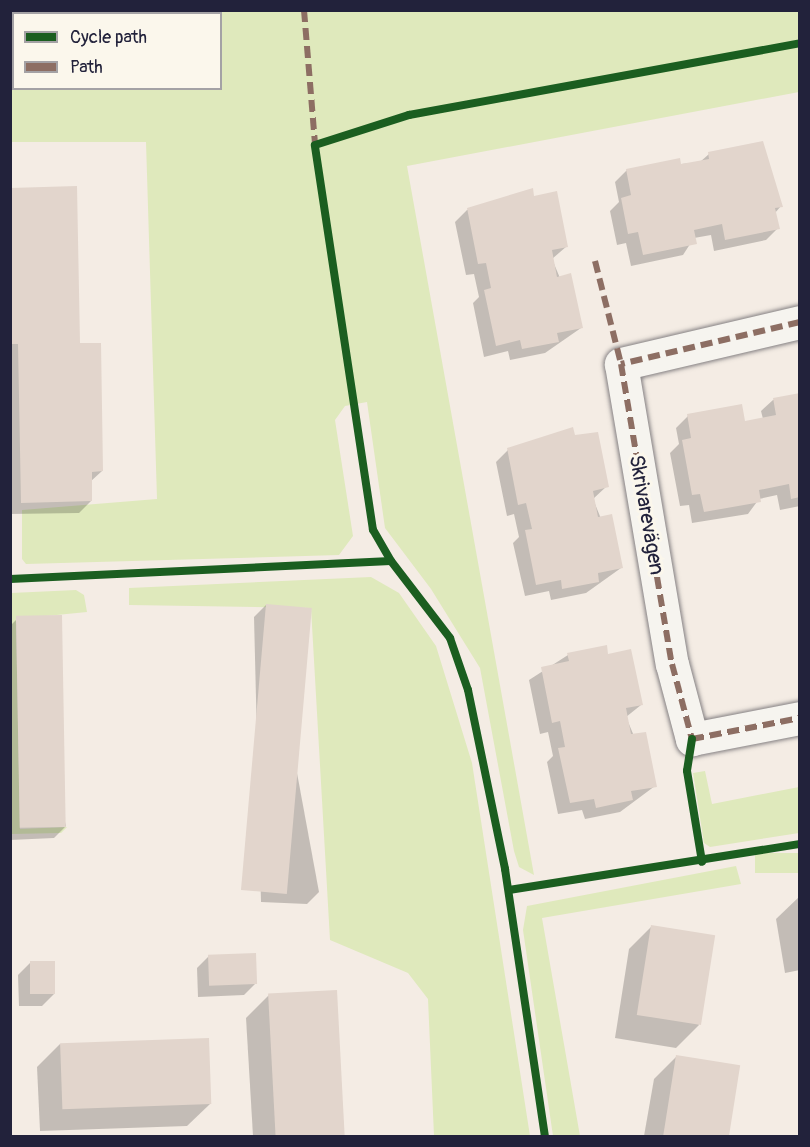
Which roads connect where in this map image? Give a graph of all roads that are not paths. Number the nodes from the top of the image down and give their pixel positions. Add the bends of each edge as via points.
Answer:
1 (800, 322) edge
2 (800, 718) edge

1 - 2 street, Skrivarevägen via 621,364 672,664 692,739

